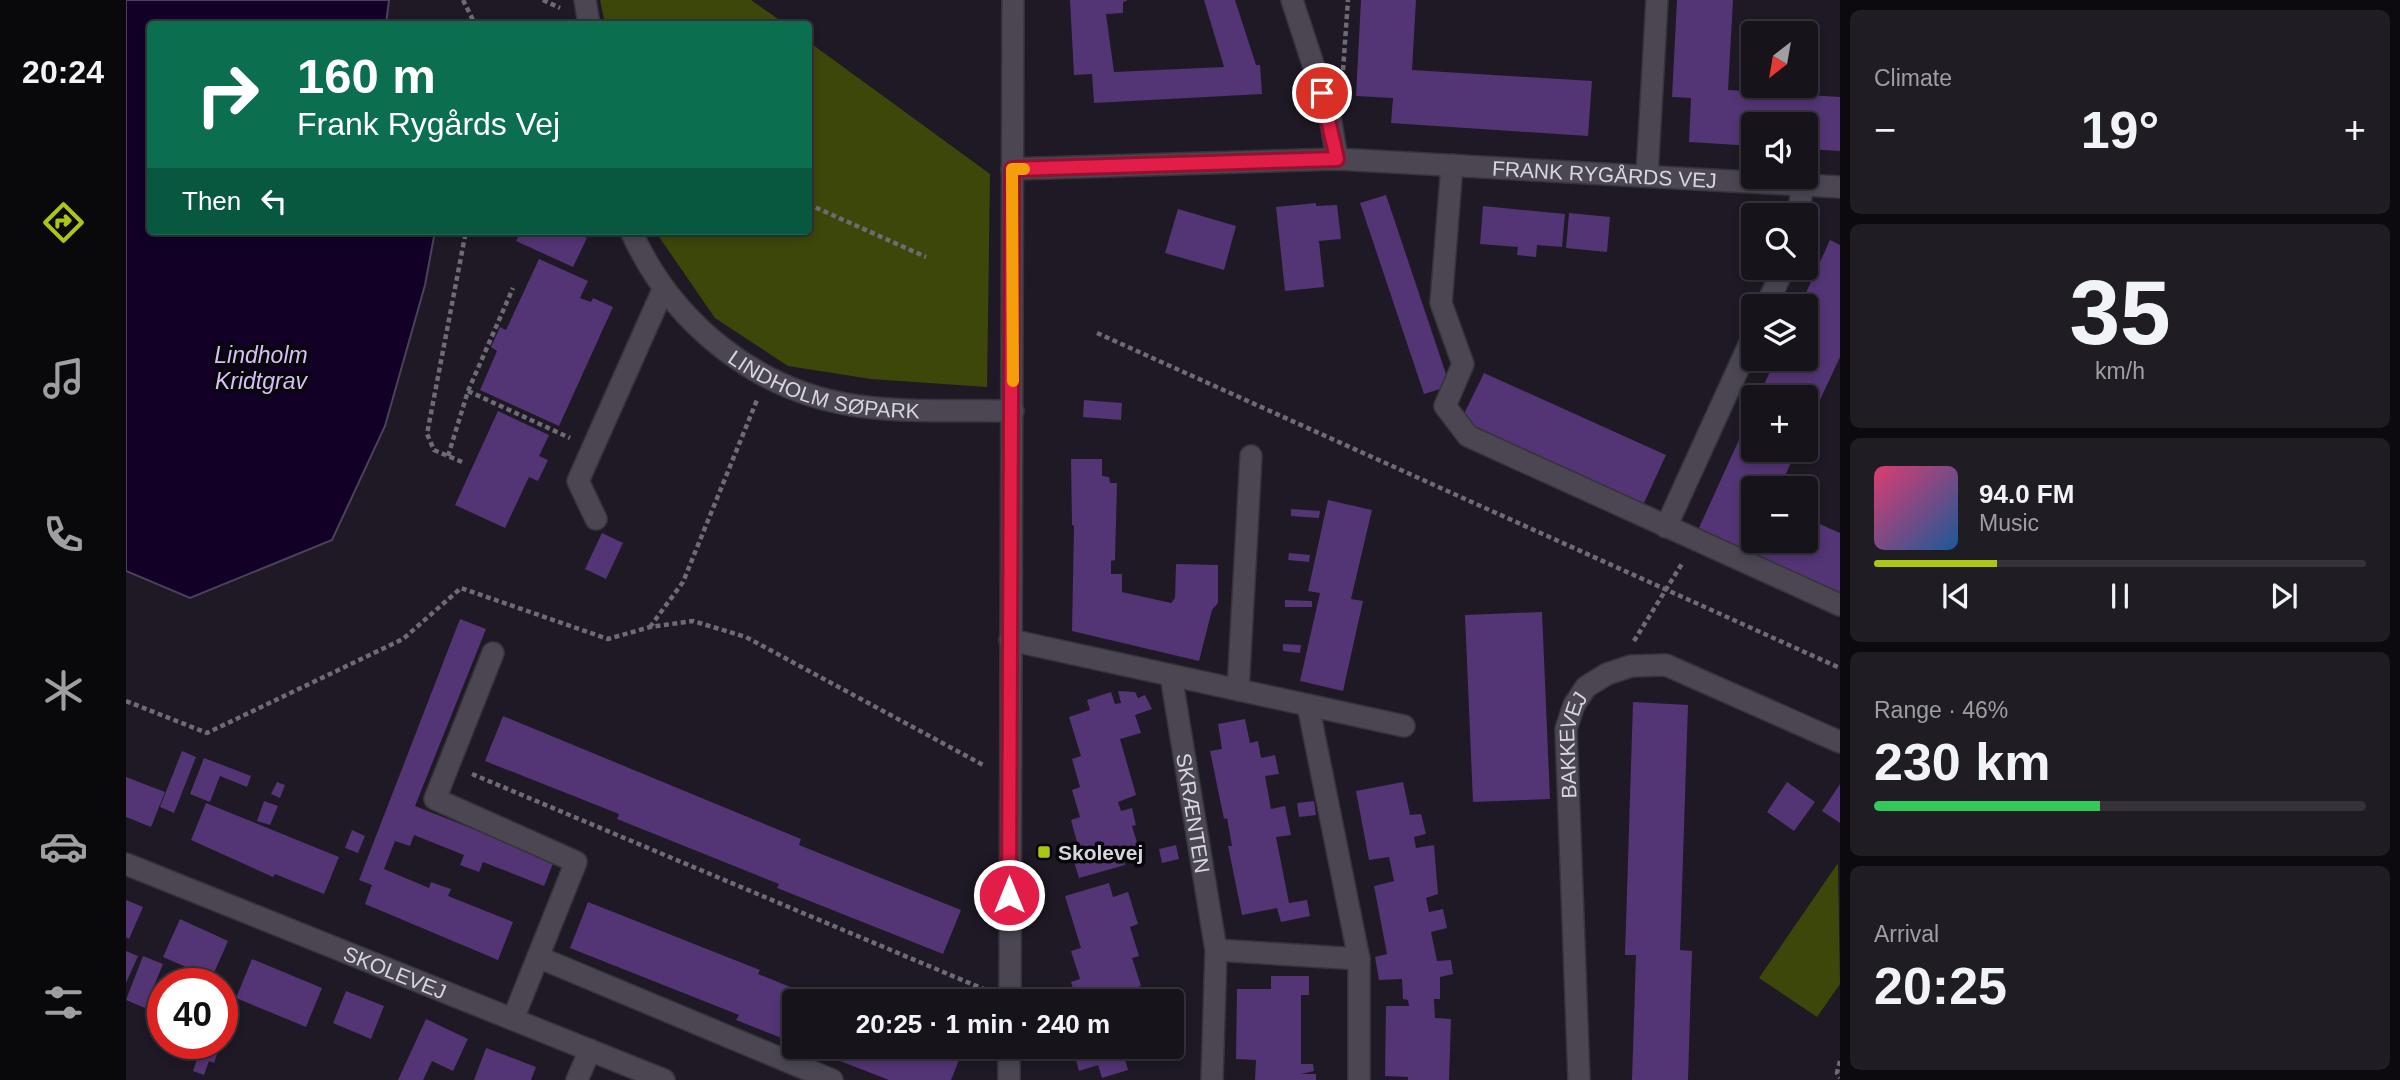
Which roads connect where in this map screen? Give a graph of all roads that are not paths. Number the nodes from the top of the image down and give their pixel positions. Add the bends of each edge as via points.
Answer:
1 (585, 0) edge
2 (1013, 0) edge
3 (1292, 0) edge
4 (1657, 0) edge
5 (588, 21) edge
6 (1337, 159) junction
7 (1452, 165) junction
8 (1012, 169) junction
9 (1647, 175) junction
10 (1741, 180) edge
11 (1818, 185) edge
12 (1840, 187) edge
13 (633, 235) edge
14 (663, 290) junction
15 (1741, 363) edge
16 (1013, 411) junction
17 (1251, 456) dead end
18 (596, 519) dead end
19 (1667, 527) junction
20 (1840, 605) edge
21 (1010, 640) junction
22 (493, 653) dead end
23 (1171, 675) junction
24 (1238, 690) junction
25 (1308, 705) junction
26 (1404, 726) dead end
27 (1840, 742) edge
28 (126, 864) edge
29 (1216, 950) junction
30 (538, 957) junction
31 (1359, 959) junction
32 (1010, 989) edge
33 (513, 1019) junction
34 (590, 1050) junction
35 (1009, 1059) edge
36 (578, 1080) edge
37 (664, 1080) edge
38 (832, 1080) edge
39 (1009, 1080) edge
40 (1212, 1080) edge
41 (1359, 1080) edge
42 (1579, 1080) edge

1 - 5 street
2 - 8 street
3 - 6 street via 1330,116
4 - 9 street
6 - 7 street, FRANK RYGÅRDS VEJ
6 - 8 street, FRANK RYGÅRDS VEJ
7 - 9 street, FRANK RYGÅRDS VEJ
7 - 19 street via 1441,303 1463,364 1445,406 1468,436
8 - 16 street
9 - 10 street, FRANK RYGÅRDS VEJ
11 - 12 street, FRANK RYGÅRDS VEJ
13 - 14 street, LINDHOLM SØPARK
14 - 16 street, LINDHOLM SØPARK via 692,323 734,358 812,395 859,406
14 - 18 street via 578,481
15 - 19 street
16 - 21 street
17 - 24 street
19 - 20 street
21 - 23 street
21 - 32 street
22 - 30 street via 435,799 576,862
23 - 24 street
23 - 29 street, SKRÆNTEN
24 - 25 street
25 - 26 street
25 - 31 street
27 - 42 street, BAKKEVEJ via 1666,666 1631,666 1586,687 1566,729
28 - 33 street, SKOLEVEJ
29 - 31 street
29 - 40 street, SKRÆNTEN
30 - 33 street
30 - 38 street
31 - 41 street
33 - 34 street, SKOLEVEJ
34 - 36 street
34 - 37 street, SKOLEVEJ
35 - 39 street

